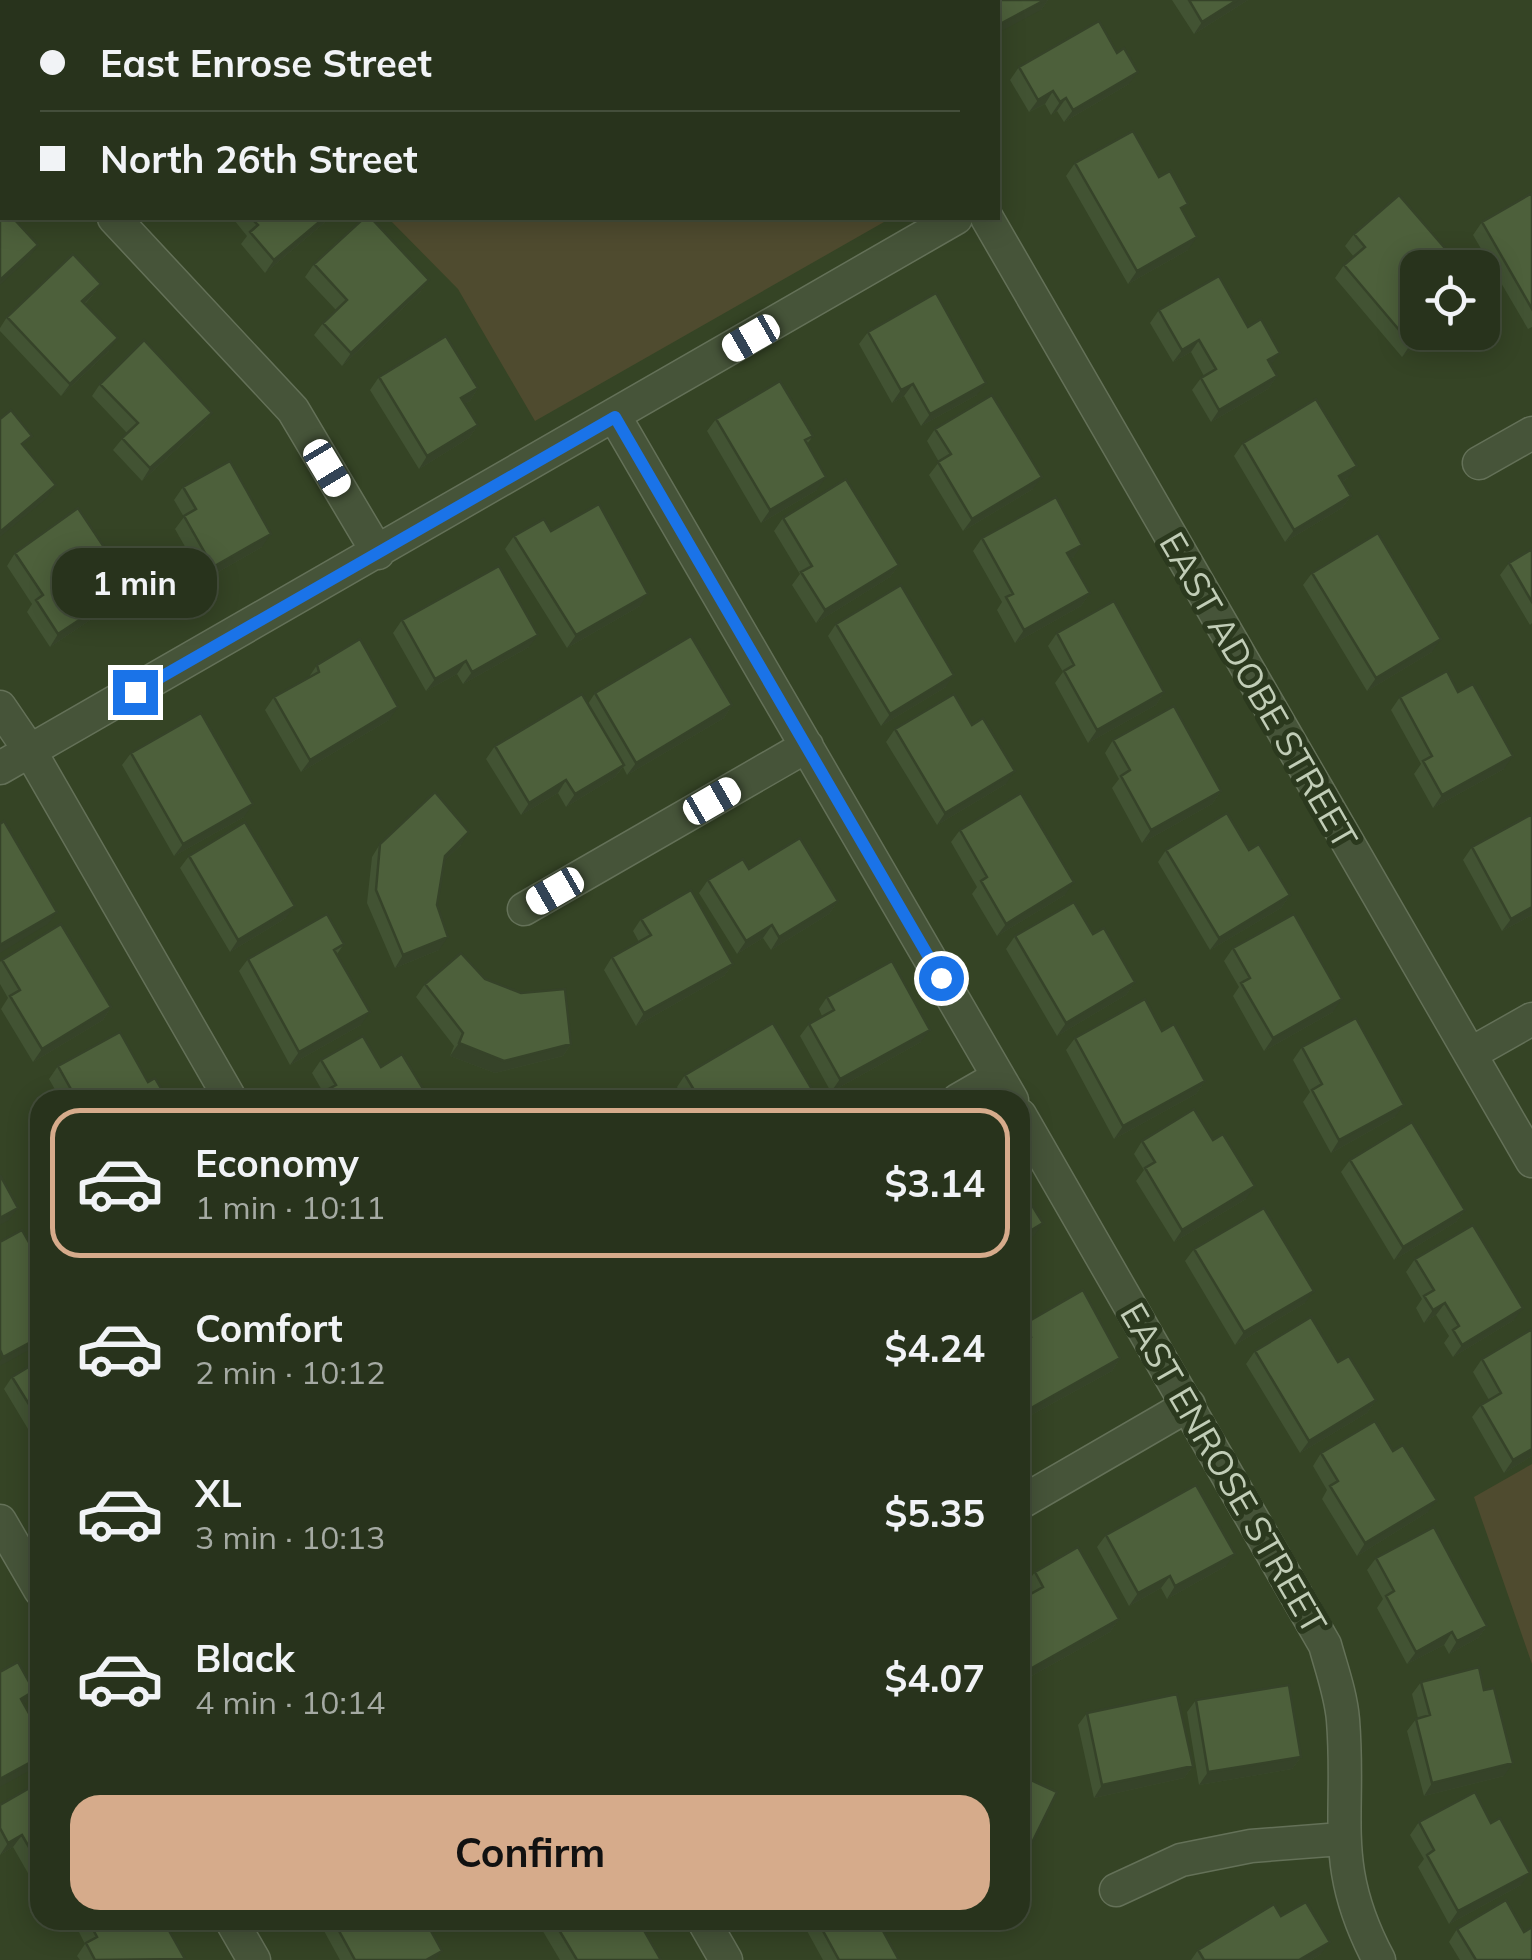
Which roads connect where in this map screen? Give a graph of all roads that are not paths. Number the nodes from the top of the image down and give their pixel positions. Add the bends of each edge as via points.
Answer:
1 (116, 220) edge
2 (953, 220) edge
3 (988, 220) edge
4 (615, 417) junction
5 (1532, 433) edge
6 (1480, 464) dead end
7 (378, 553) junction
8 (0, 706) edge
9 (807, 746) junction
10 (30, 751) junction
11 (0, 768) edge
12 (524, 909) dead end
13 (1532, 1018) edge
14 (1470, 1054) junction
15 (1005, 1088) edge
16 (225, 1090) edge
17 (1030, 1131) edge
18 (1532, 1161) edge
19 (1188, 1404) junction
20 (1030, 1497) edge
21 (0, 1521) edge
22 (30, 1573) edge
23 (1341, 1839) junction
24 (1116, 1890) dead end
25 (236, 1930) edge
26 (709, 1930) edge
27 (254, 1960) edge
28 (726, 1960) edge
29 (1378, 1960) edge

1 - 7 street via 292,410
2 - 4 street
3 - 14 street, EAST ADOBE STREET
4 - 7 street
4 - 9 street
5 - 6 street
7 - 10 street
8 - 10 street
9 - 12 street
9 - 15 street
10 - 11 street
10 - 16 street
13 - 14 street
14 - 18 street, EAST ADOBE STREET
17 - 19 street, EAST ENROSE STREET
19 - 20 street
19 - 23 street, EAST ENROSE STREET via 1325,1645 1343,1721
21 - 22 street
23 - 24 street via 1182,1860
23 - 29 street, EAST ENROSE STREET via 1348,1883
25 - 27 street
26 - 28 street

